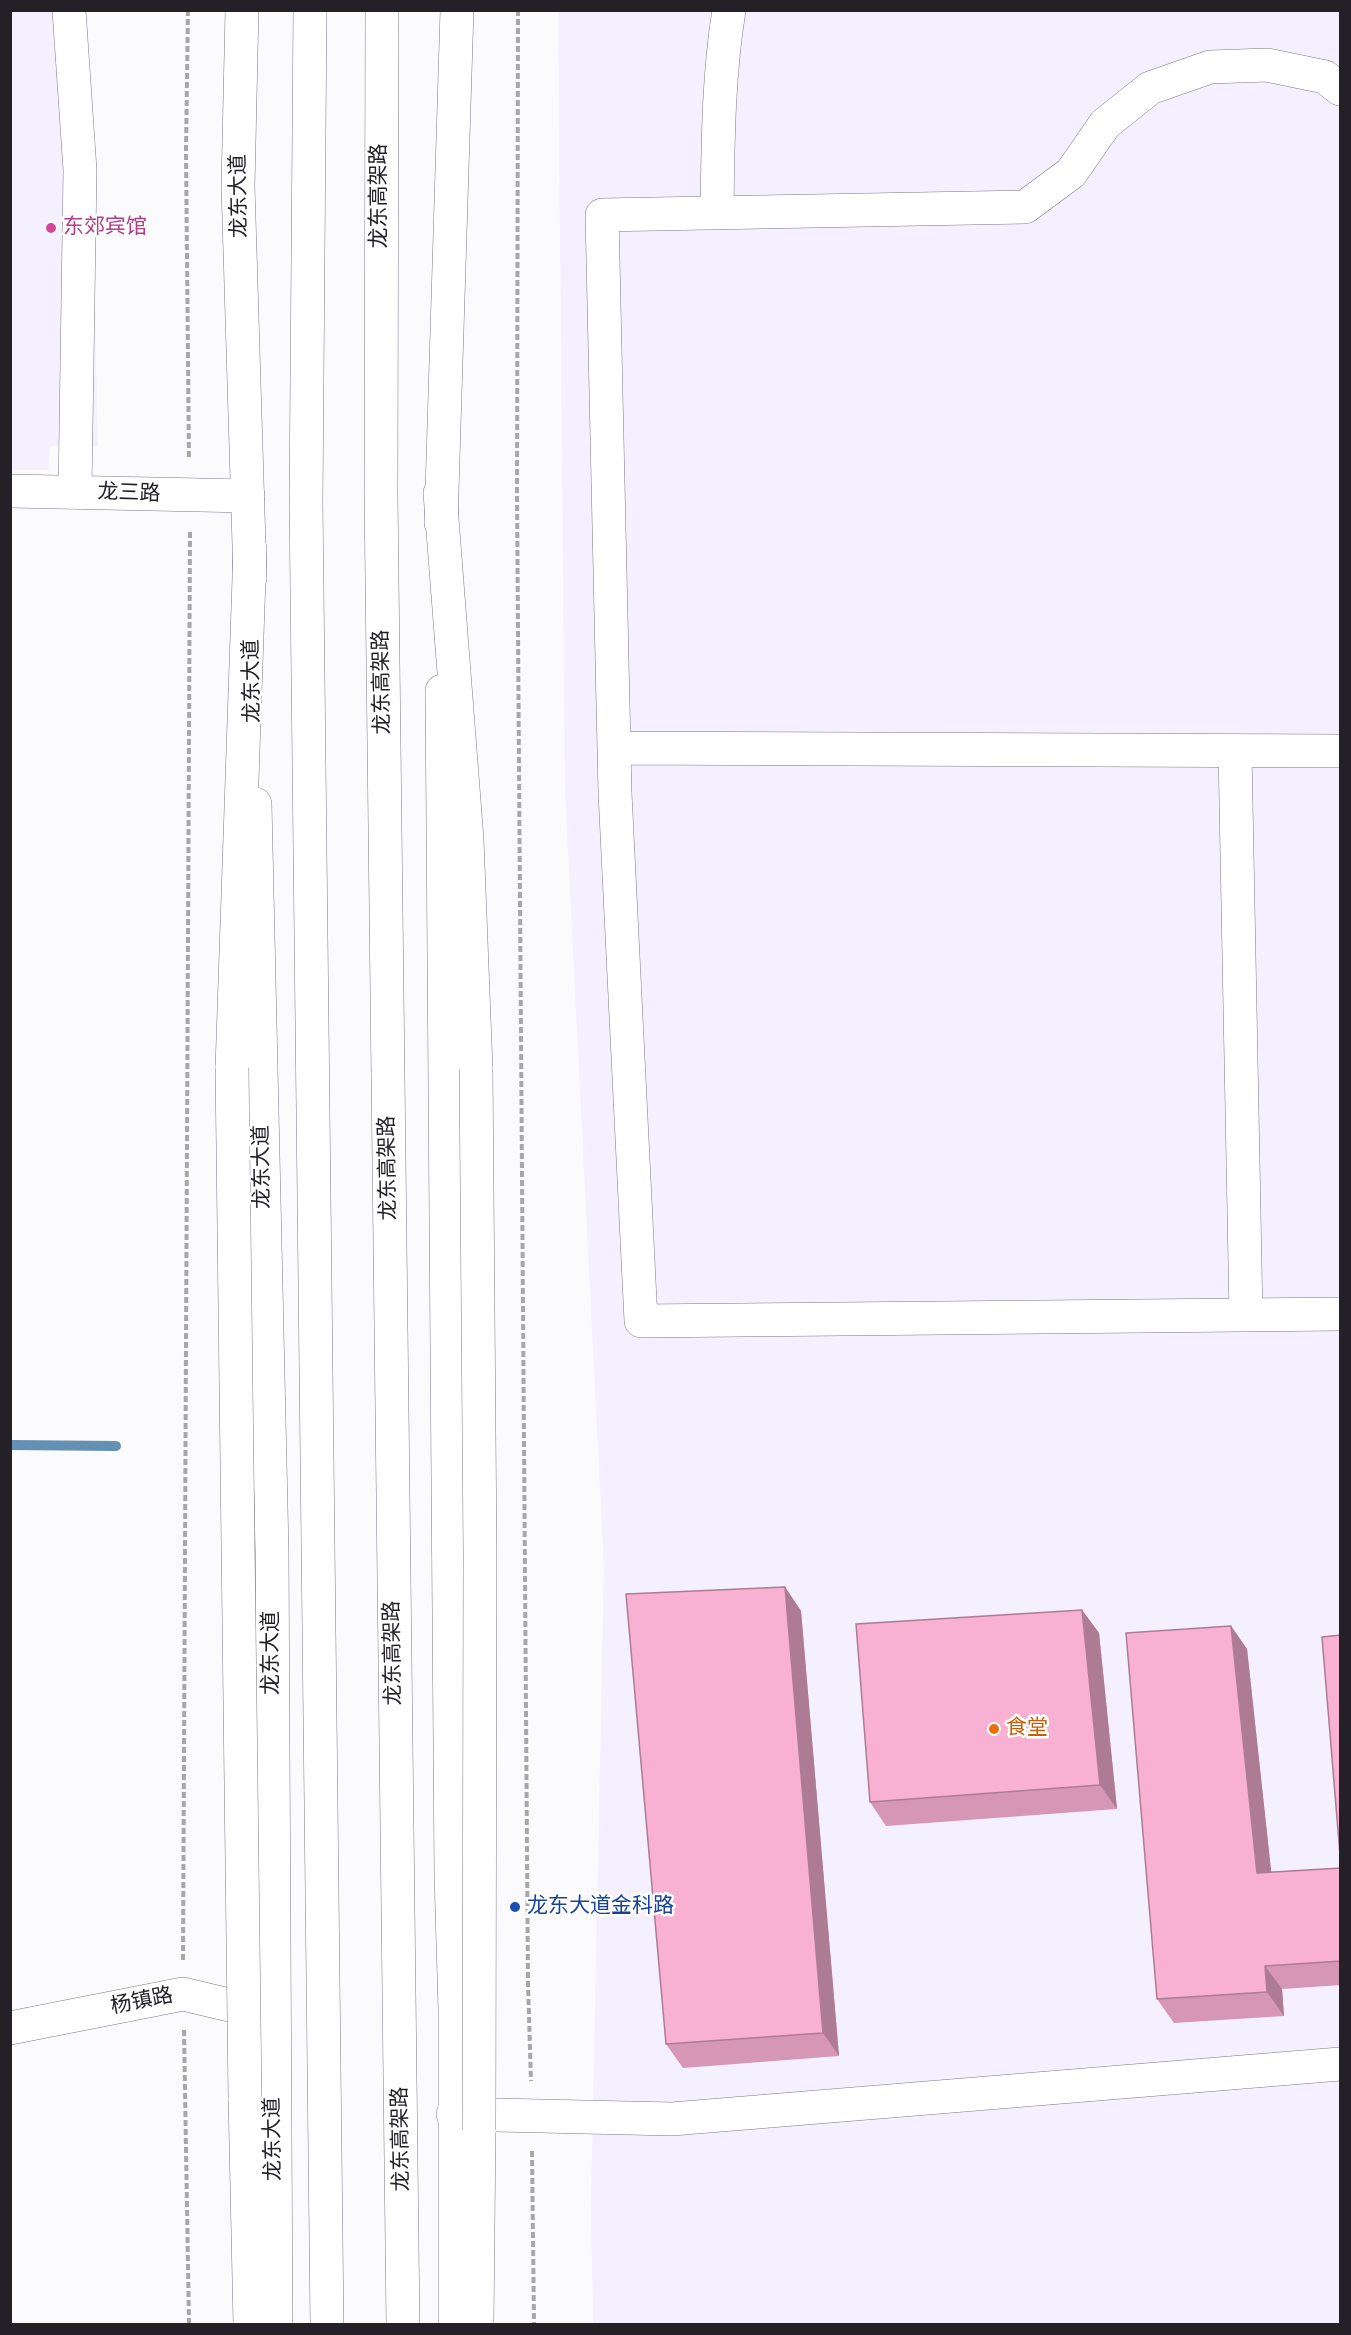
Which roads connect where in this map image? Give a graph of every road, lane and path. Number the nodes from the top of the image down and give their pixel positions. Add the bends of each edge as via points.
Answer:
1 (69, 10) edge
2 (188, 10) edge
3 (242, 10) edge
4 (310, 10) edge
5 (382, 10) edge
6 (457, 10) edge
7 (518, 10) edge
8 (729, 10) edge
9 (1341, 88) edge
10 (717, 213) junction
11 (10, 491) edge
12 (75, 492) junction
13 (440, 493) junction
14 (190, 496) junction
15 (248, 496) junction
16 (250, 549) junction
17 (614, 748) junction
18 (1235, 751) junction
19 (1341, 751) edge
20 (1341, 1314) edge
21 (1246, 1315) junction
22 (183, 1994) junction
23 (273, 2015) junction
24 (10, 2028) edge
25 (1341, 2064) edge
26 (453, 2114) junction
27 (532, 2114) junction
28 (189, 2325) edge
29 (250, 2325) edge
30 (276, 2325) edge
31 (327, 2325) edge
32 (403, 2325) edge
33 (455, 2325) edge
34 (477, 2325) edge
35 (534, 2325) edge

1 - 12 main road via 80,171
2 - 14 path
3 - 15 main road, 龙东大道 via 238,186
4 - 31 main road, bridge via 306,502
5 - 32 main road, 龙东高架路, bridge via 381,494
6 - 13 main road
7 - 27 path via 518,613 527,1959
8 - 10 main road via 718,113
9 - 10 main road via 1324,77 1267,65 1210,67 1150,88 1105,124 1071,172 1025,207
10 - 17 main road via 602,215
11 - 12 main road, 龙三路
12 - 14 main road, 龙三路
13 - 26 main road
13 - 34 main road, bridge via 467,838 476,1069 480,1553
14 - 15 main road, 龙三路
14 - 22 path
15 - 16 main road, 龙东大道
16 - 23 main road, 龙东大道 via 271,1539
16 - 29 main road, bridge via 232,1068
17 - 18 main road
17 - 21 main road via 641,1321
18 - 19 main road
18 - 21 main road
20 - 21 main road
22 - 23 main road, 杨镇路
22 - 24 main road, 杨镇路
22 - 28 path
23 - 30 main road, 龙东大道
25 - 27 main road via 672,2120
26 - 27 main road
26 - 33 main road
27 - 35 path

